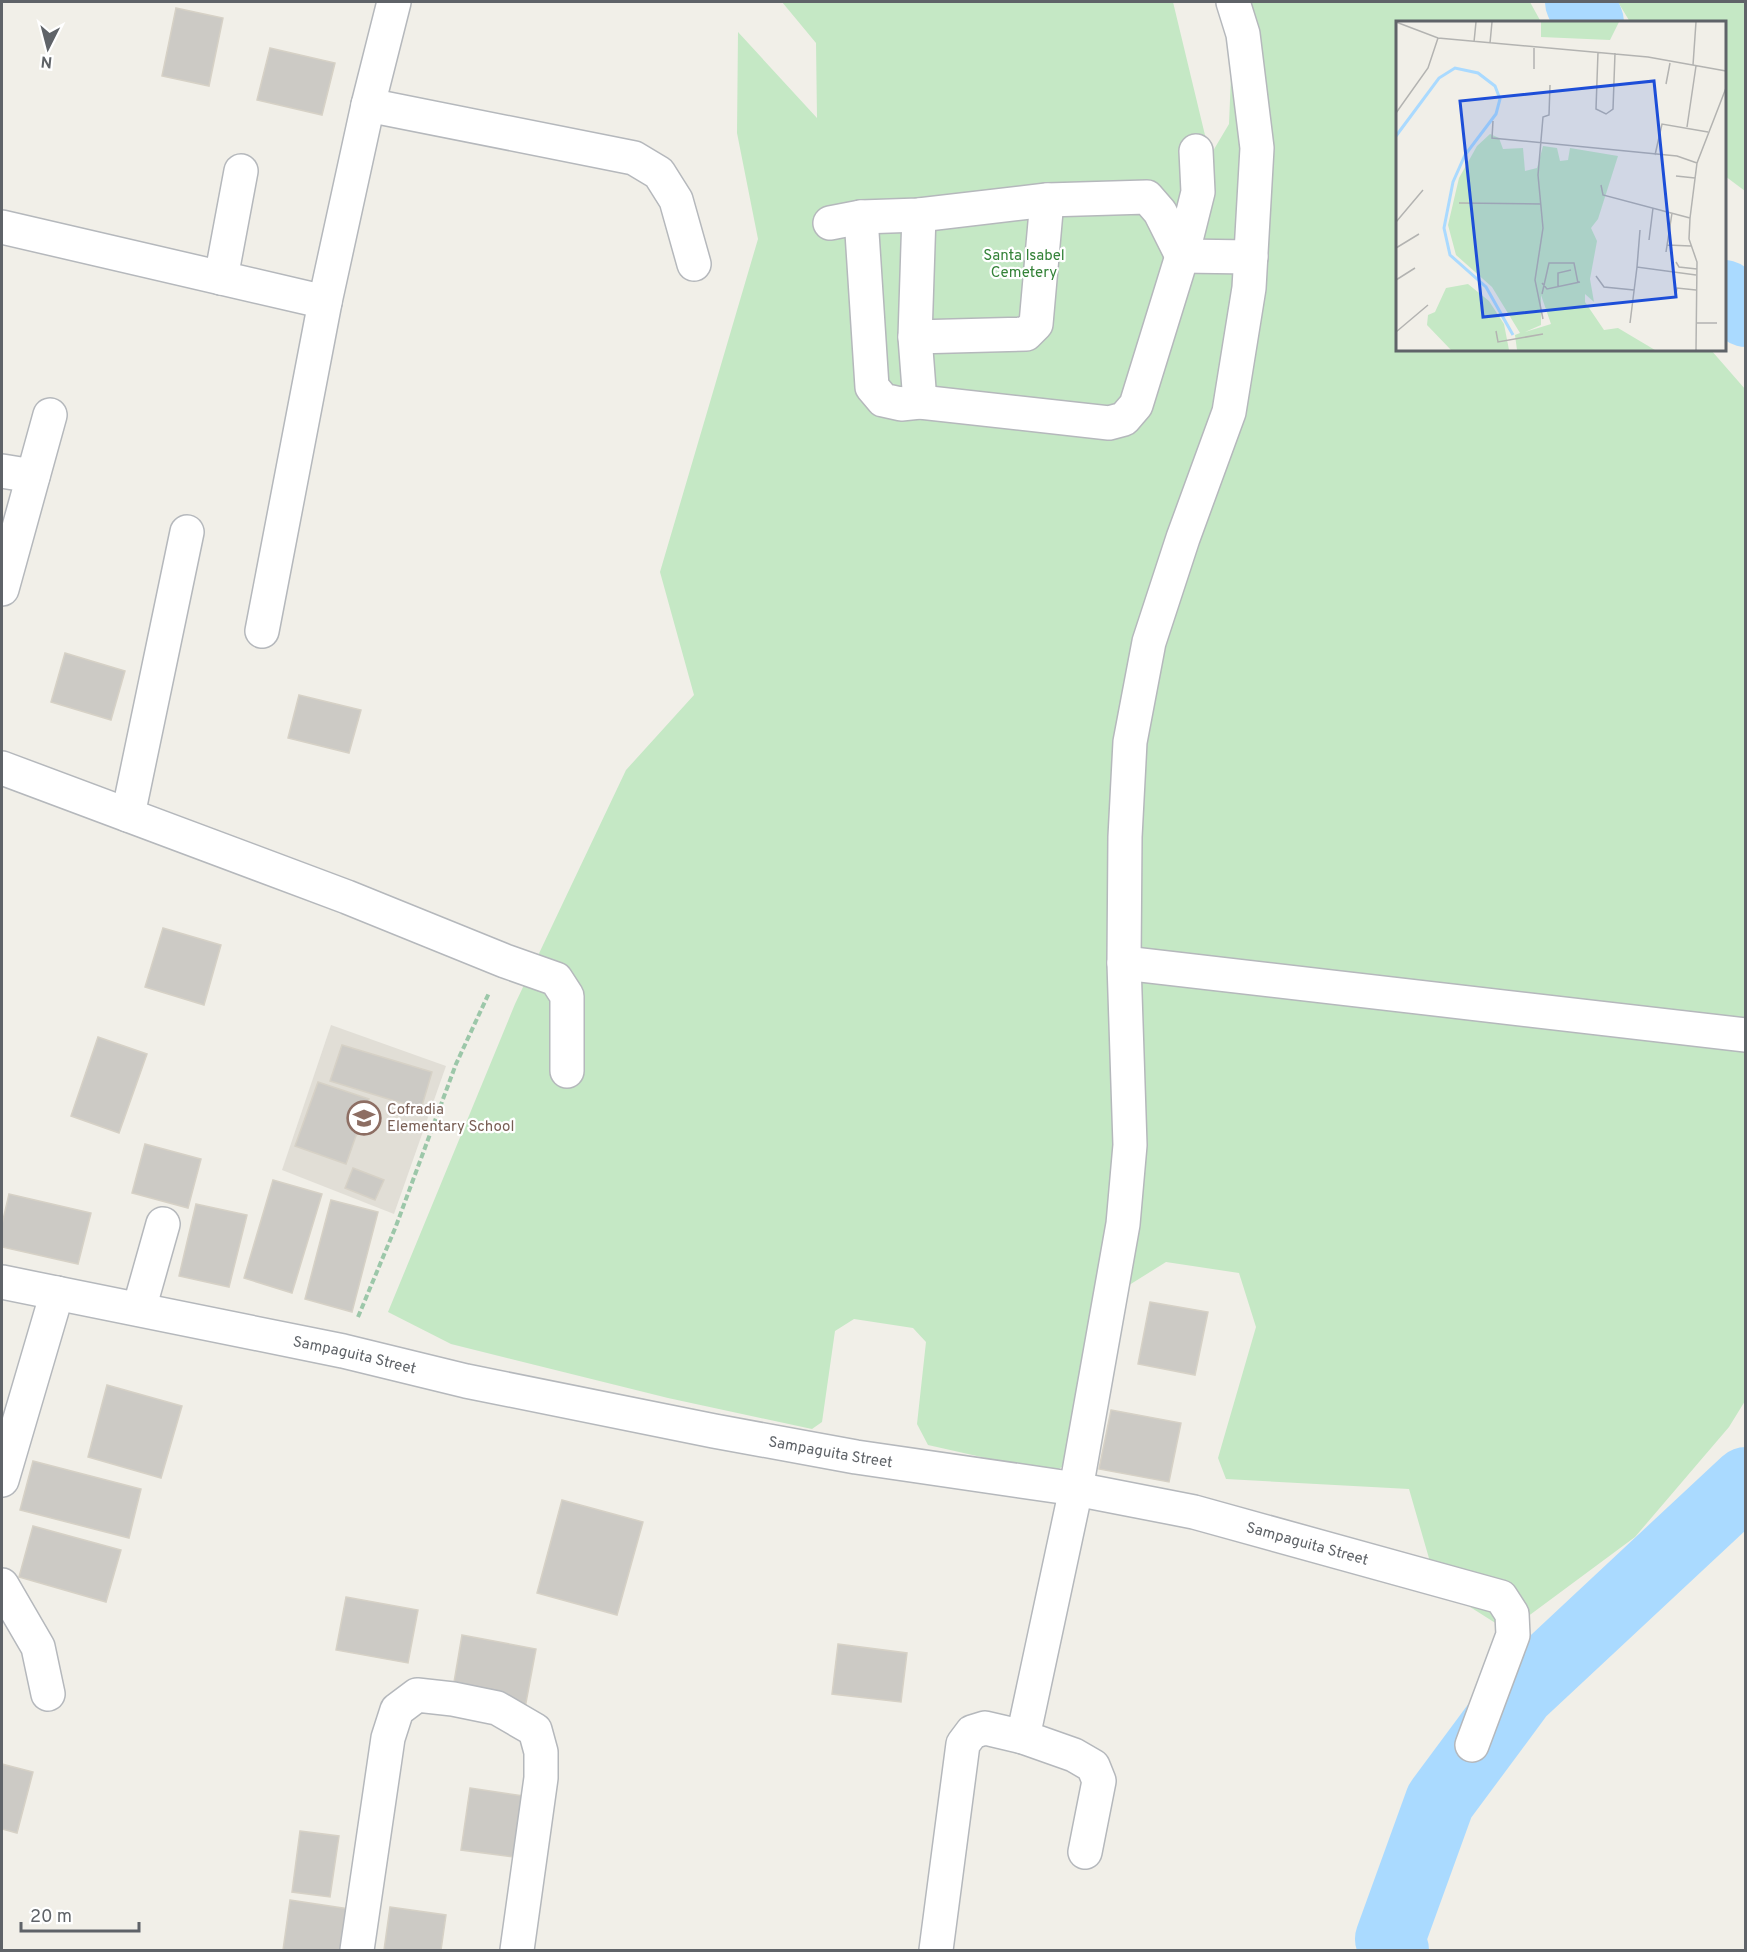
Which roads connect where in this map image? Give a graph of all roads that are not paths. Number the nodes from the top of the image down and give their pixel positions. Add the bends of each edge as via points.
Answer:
1 (394, 2) edge
2 (1233, 2) edge
3 (368, 105) junction
4 (1196, 151) dead end
5 (241, 171) dead end
6 (1047, 200) junction
7 (919, 215) junction
8 (2, 227) edge
9 (1182, 256) junction
10 (1251, 257) junction
11 (694, 264) dead end
12 (221, 278) junction
13 (325, 302) junction
14 (915, 337) junction
15 (920, 402) junction
16 (50, 415) dead end
17 (17, 473) edge
18 (188, 532) dead end
19 (2, 589) edge
20 (262, 631) dead end
21 (2, 768) edge
22 (128, 815) junction
23 (1124, 963) junction
24 (1746, 1035) edge
25 (567, 1071) dead end
26 (163, 1224) dead end
27 (2, 1282) edge
28 (57, 1293) junction
29 (139, 1309) junction
30 (2, 1480) edge
31 (1076, 1489) junction
32 (2, 1585) edge
33 (48, 1694) dead end
34 (1023, 1737) junction
35 (1472, 1745) dead end
36 (1085, 1852) dead end
37 (357, 1950) edge
38 (517, 1950) edge
39 (936, 1950) edge

1 - 3 street
2 - 10 street via 1243,34 1257,148
3 - 11 street via 634,158 658,173 676,200
3 - 13 street
4 - 9 street via 1198,192
5 - 12 street
6 - 7 street
6 - 9 street via 1147,197 1160,212
6 - 14 street via 1036,324 1026,333
7 - 14 street
7 - 15 street via 845,220 872,387 883,400 901,404
8 - 12 street
9 - 10 street
9 - 15 street via 1136,405 1125,419 1109,423
10 - 23 street via 1229,412 1149,642 1130,742
12 - 13 street
13 - 20 street
14 - 15 street
16 - 17 street
17 - 19 street
18 - 22 street
21 - 22 street
22 - 25 street via 556,979 567,996
23 - 24 street
23 - 31 street via 1130,1145 1123,1224
26 - 29 street
27 - 28 street, Sampaguita Street
28 - 29 street, Sampaguita Street
28 - 30 street
29 - 31 street, Sampaguita Street via 714,1431 856,1457
31 - 34 street
31 - 35 street, Sampaguita Street via 1194,1512 1502,1597 1512,1614 1513,1635
32 - 33 street via 38,1647
34 - 36 street via 1093,1766 1099,1781
34 - 39 street via 985,1728 972,1732 963,1744
37 - 38 street via 388,1738 397,1710 417,1695 496,1708 535,1730 541,1752 541,1778

